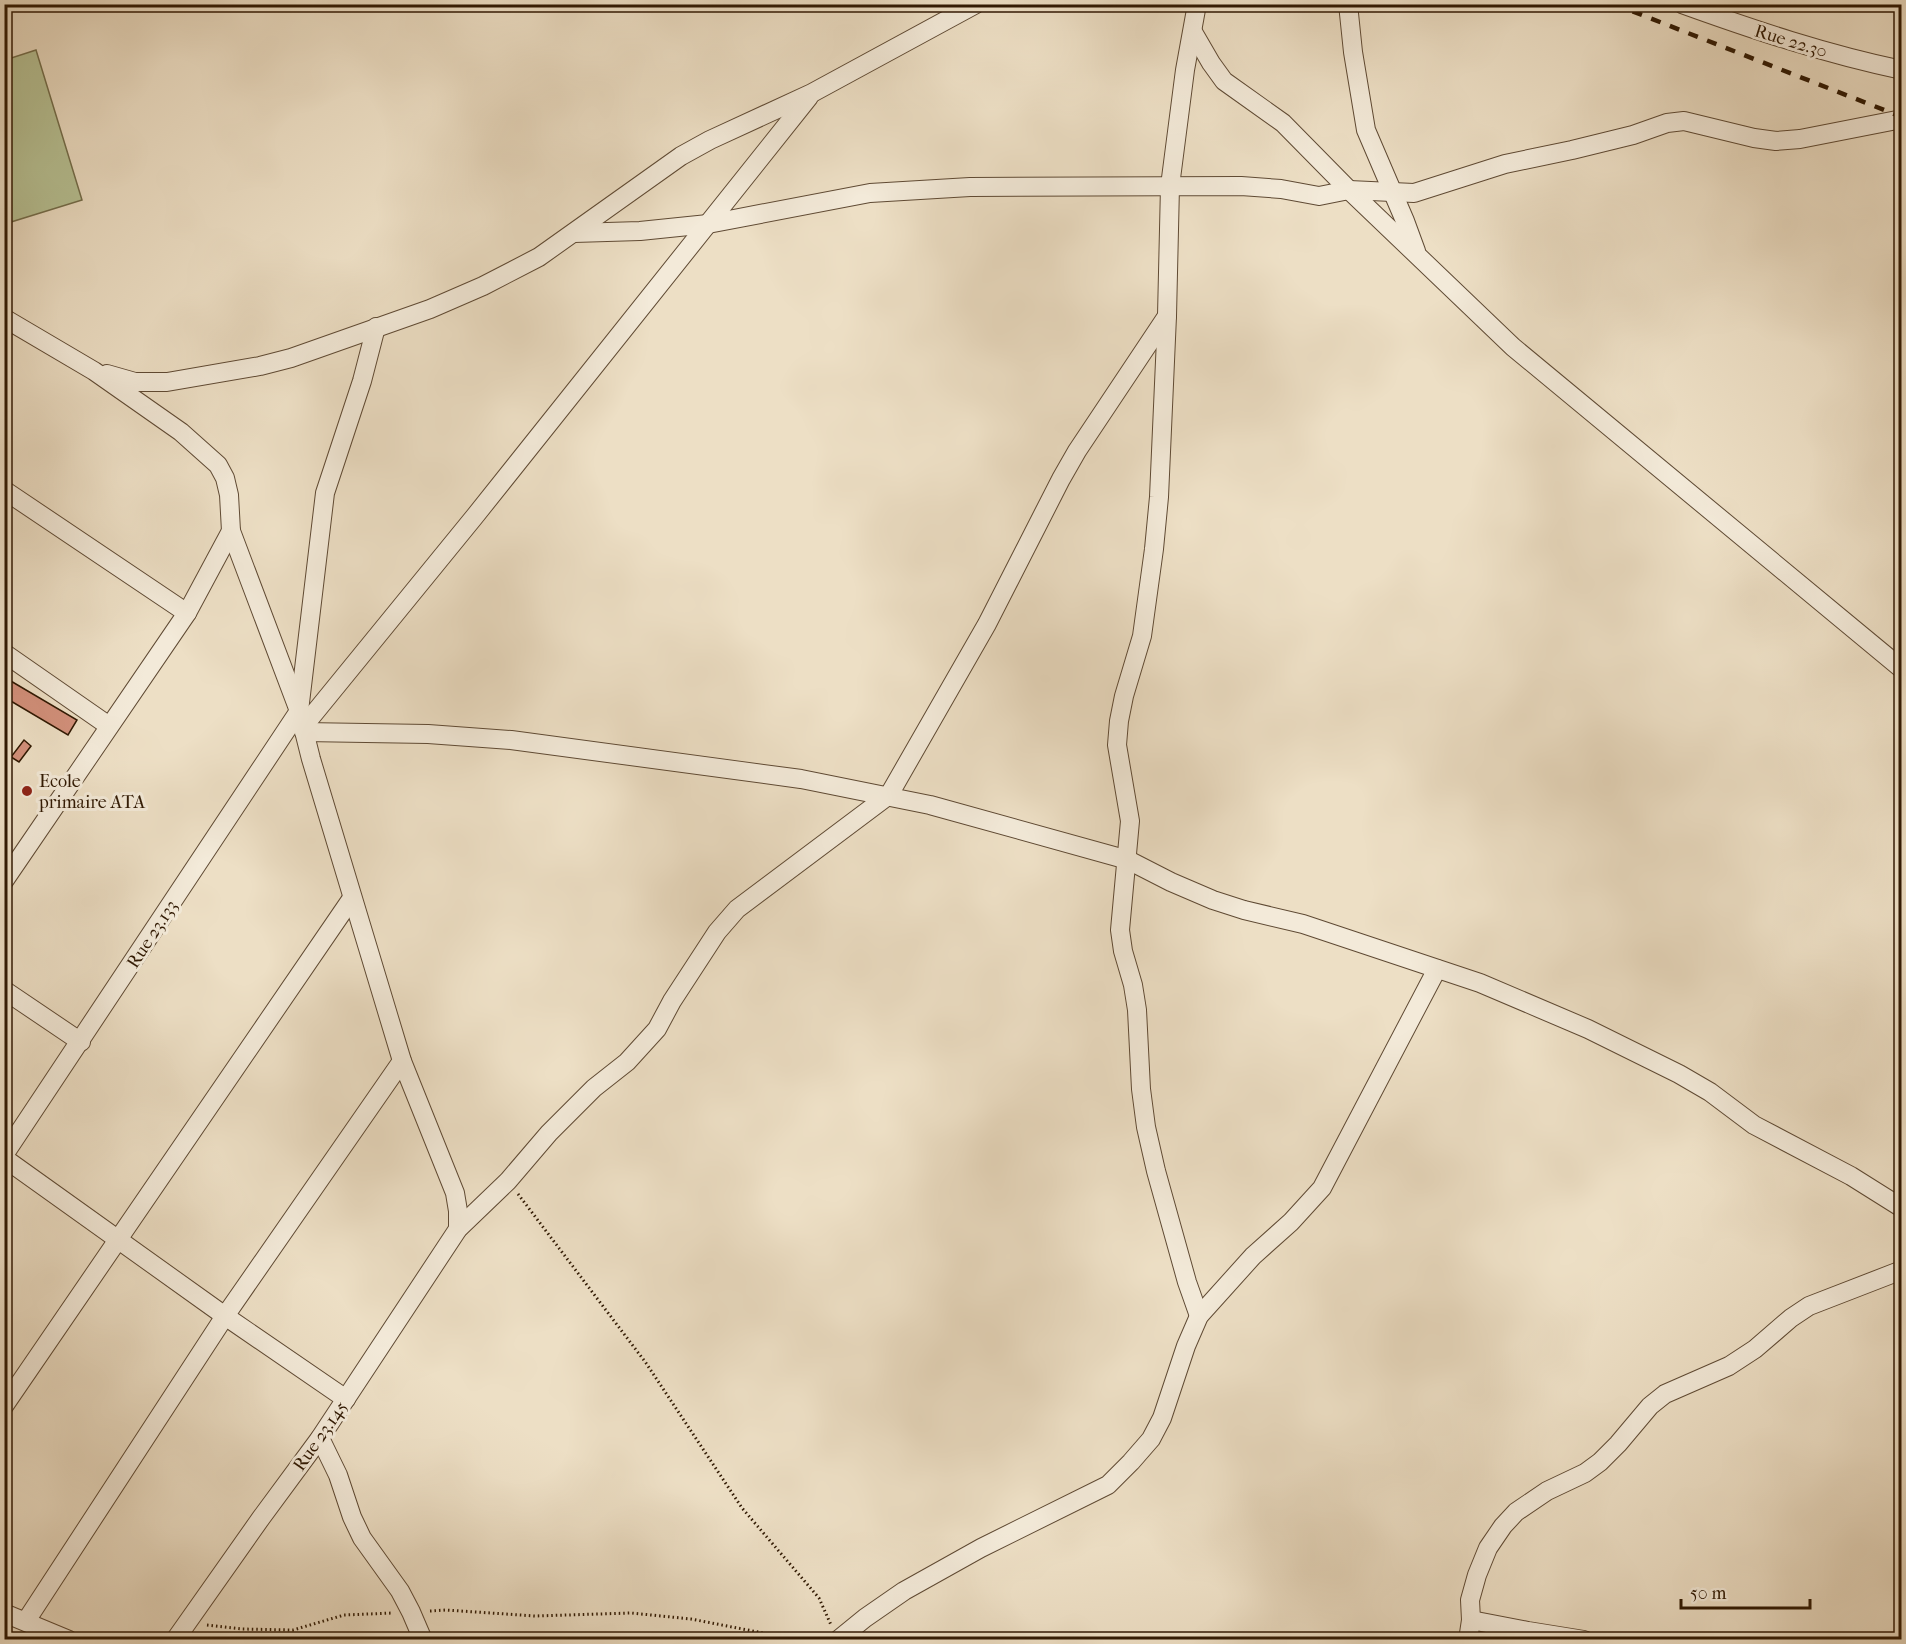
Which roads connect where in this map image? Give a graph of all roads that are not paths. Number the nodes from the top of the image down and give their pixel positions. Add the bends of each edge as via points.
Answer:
1 (976, 4) edge
2 (1197, 4) edge
3 (1348, 4) edge
4 (1682, 4) edge
5 (1193, 32) junction
6 (1902, 70) edge
7 (812, 93) junction
8 (1902, 119) edge
9 (1170, 186) junction
10 (1349, 190) junction
11 (1394, 193) junction
12 (708, 224) junction
13 (574, 233) junction
14 (1418, 256) junction
15 (1167, 315) junction
16 (4, 318) edge
17 (376, 327) junction
18 (94, 371) junction
19 (4, 490) edge
20 (231, 531) junction
21 (187, 613) junction
22 (4, 652) edge
23 (1902, 669) edge
24 (302, 724) junction
25 (109, 726) junction
26 (889, 795) junction
27 (1128, 860) junction
28 (4, 881) edge
29 (352, 898) junction
30 (1437, 969) junction
31 (4, 990) edge
32 (81, 1042) junction
33 (402, 1061) junction
34 (4, 1156) edge
35 (1902, 1208) edge
36 (458, 1229) junction
37 (118, 1240) junction
38 (1902, 1270) edge
39 (225, 1316) junction
40 (1199, 1316) junction
41 (346, 1399) junction
42 (4, 1406) edge
43 (320, 1438) junction
44 (4, 1613) edge
45 (1471, 1620) junction
46 (26, 1622) junction
47 (834, 1635) edge
48 (69, 1640) edge
49 (176, 1640) edge
50 (423, 1640) edge
51 (1468, 1640) edge
52 (1584, 1640) edge

1 - 7 street
2 - 5 street
3 - 11 street via 1366,130
4 - 6 street, Rue 22.30 via 1787,41
5 - 9 street
5 - 10 street via 1224,81 1283,123
7 - 12 street, Rue 23.133
7 - 13 street via 681,156
8 - 11 street via 1800,140 1776,141 1684,121 1667,123 1634,135 1505,164 1414,193
9 - 10 street via 1241,186 1319,196
9 - 12 street via 970,187 870,193
9 - 15 street
10 - 11 street
10 - 14 street
11 - 14 street
12 - 13 street
12 - 24 street, Rue 23.133
13 - 17 street via 522,267 483,286
14 - 23 street via 1513,347
15 - 26 street via 1061,478 987,624
15 - 27 street via 1159,497 1149,597 1128,679 1117,745 1130,821
16 - 18 street
17 - 18 street via 291,358 220,374 135,382
17 - 24 street via 325,493
18 - 20 street via 181,432 218,465 225,478
19 - 21 street
20 - 21 street
20 - 24 street
21 - 25 street
22 - 25 street
24 - 26 street via 511,740 672,760
24 - 29 street
24 - 32 street, Rue 23.133
25 - 28 street
26 - 27 street
26 - 36 street, Rue 23.145 via 737,909 717,932 657,1029 549,1133 508,1181
27 - 30 street via 1213,900 1303,924
27 - 40 street via 1120,930 1137,1010 1146,1127 1186,1282
29 - 33 street
29 - 37 street
30 - 35 street via 1588,1029 1679,1074 1754,1125
30 - 40 street via 1323,1188
31 - 32 street
32 - 34 street, Rue 23.133
33 - 36 street via 455,1194
33 - 39 street
34 - 37 street
36 - 41 street, Rue 23.145
37 - 39 street
37 - 42 street
38 - 45 street via 1809,1306 1729,1366 1665,1394 1585,1473 1547,1491 1516,1512 1488,1548 1470,1600
39 - 41 street
39 - 46 street
40 - 47 street via 1151,1439 1107,1485 981,1548
41 - 43 street, Rue 23.145
43 - 49 street, Rue 23.145
43 - 50 street via 362,1538 400,1591
44 - 46 street
45 - 51 street
45 - 52 street
46 - 48 street

